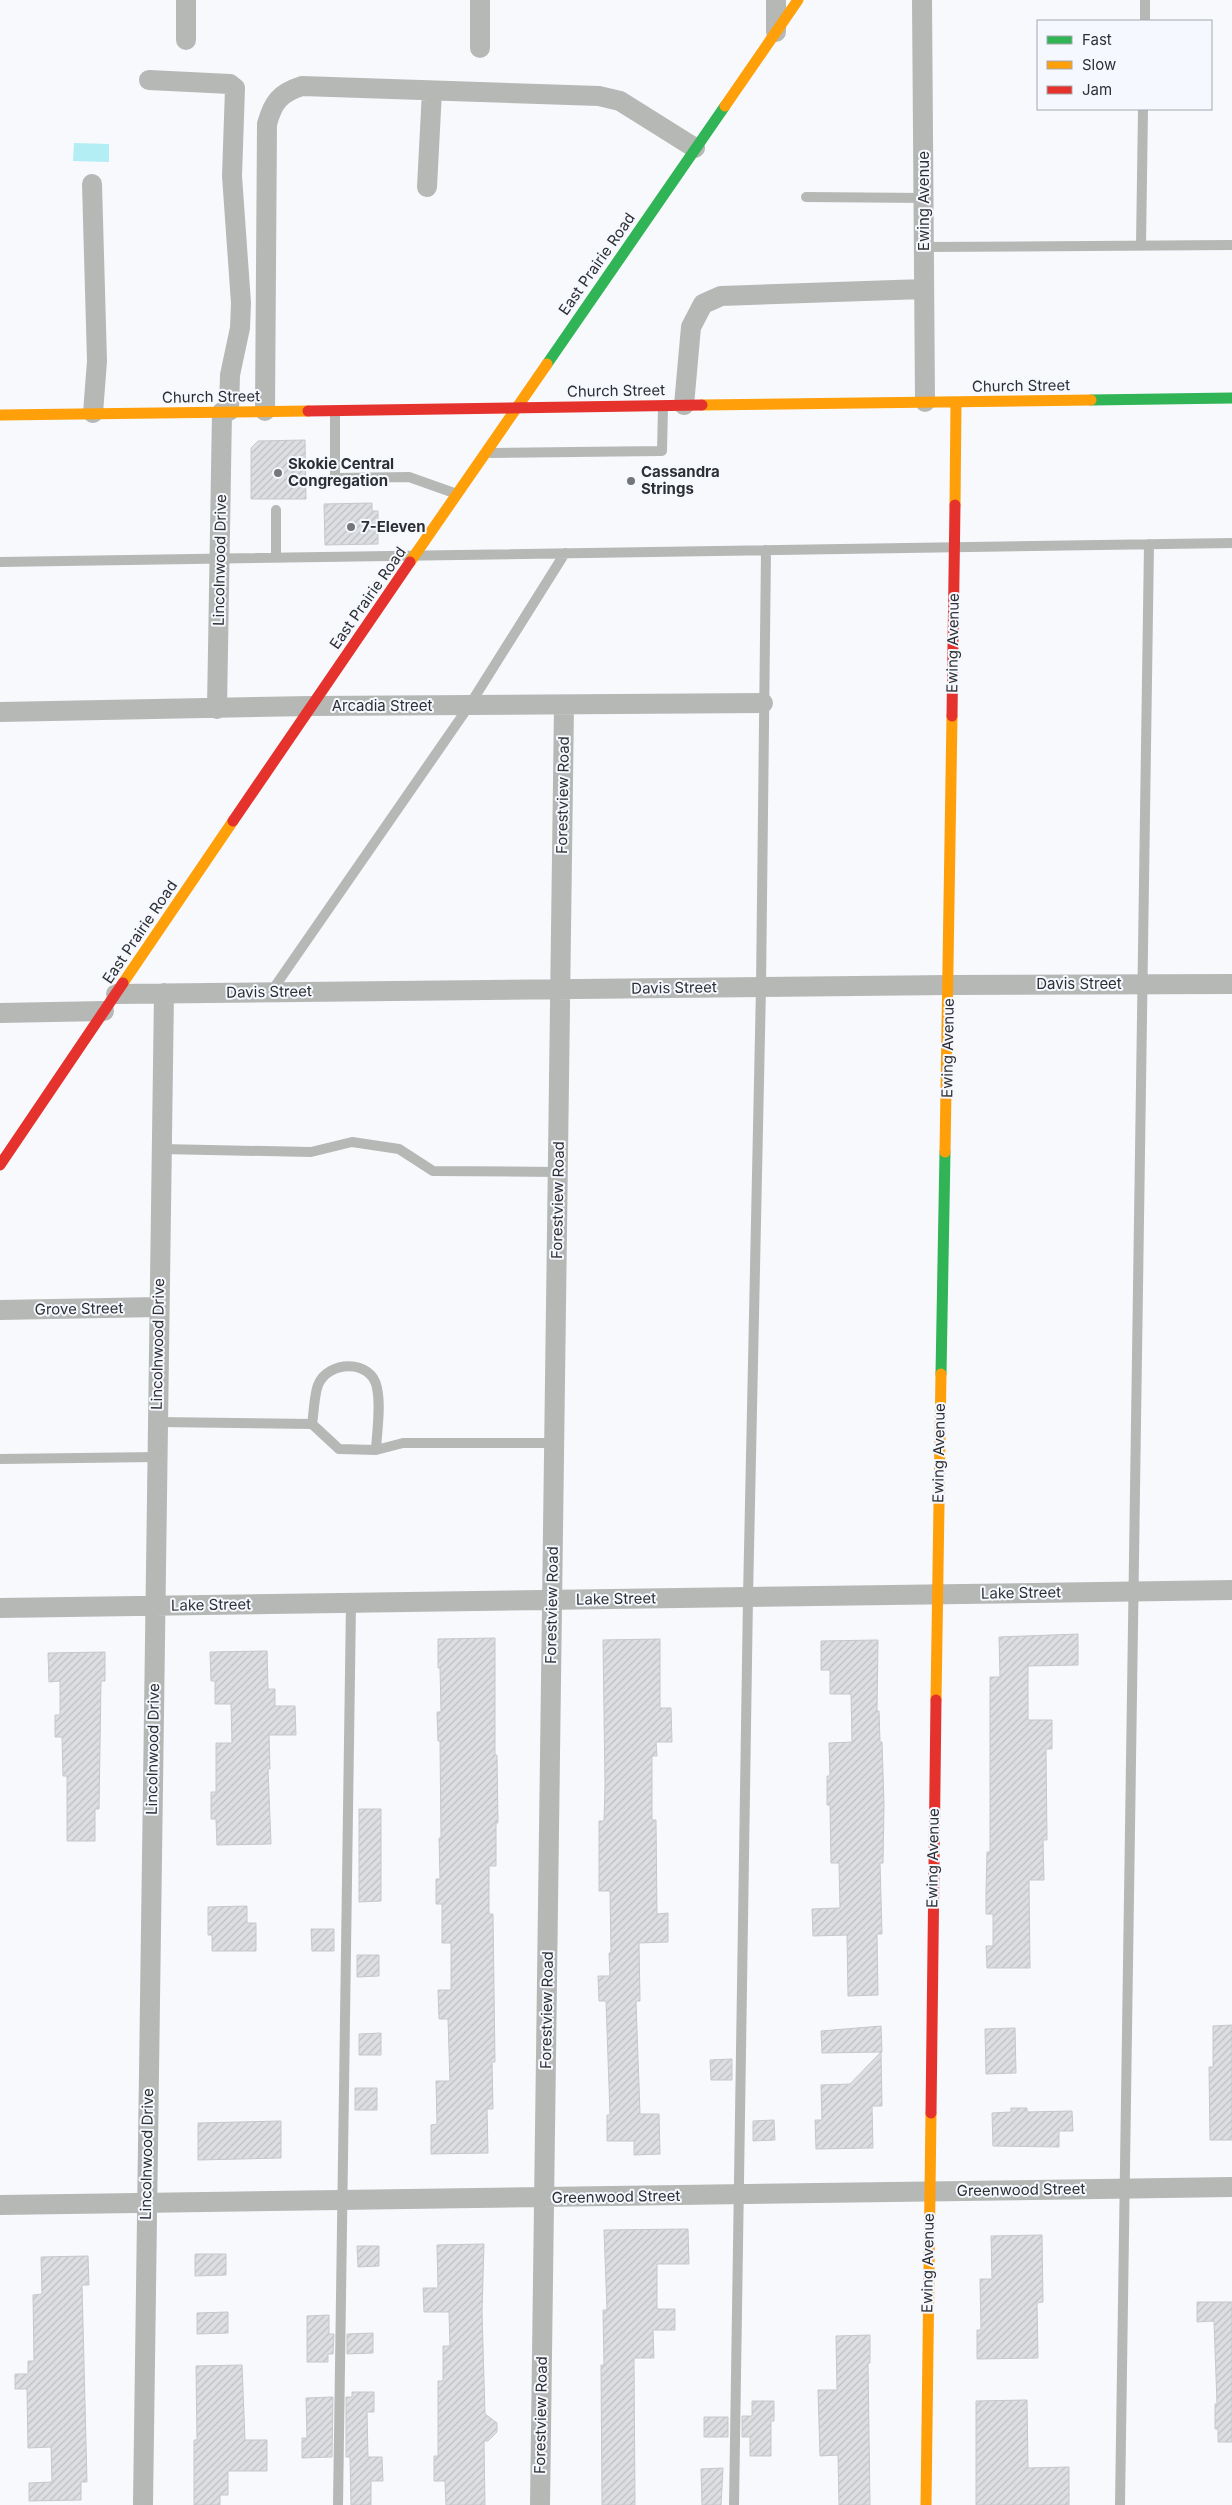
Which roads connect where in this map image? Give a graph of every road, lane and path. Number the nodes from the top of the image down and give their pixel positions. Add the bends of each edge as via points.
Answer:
1 (186, 0) edge
2 (480, 0) edge
3 (776, 0) edge
4 (798, 0) edge
5 (922, 0) edge
6 (1146, 0) edge
7 (1145, 20) edge
8 (776, 32) junction
9 (186, 40) dead end
10 (480, 48) dead end
11 (149, 80) dead end
12 (432, 90) junction
13 (1144, 110) edge
14 (695, 148) junction
15 (92, 184) dead end
16 (426, 186) dead end
17 (806, 197) dead end
18 (924, 198) junction
19 (1232, 244) edge
20 (1141, 245) junction
21 (924, 247) junction
22 (924, 290) junction
23 (1232, 398) edge
24 (925, 402) junction
25 (956, 402) junction
26 (684, 405) junction
27 (663, 406) junction
28 (516, 408) junction
29 (335, 410) junction
30 (266, 411) junction
31 (225, 412) junction
32 (93, 413) junction
33 (0, 415) edge
34 (485, 453) junction
35 (458, 495) junction
36 (276, 510) dead end
37 (1232, 543) edge
38 (1149, 544) junction
39 (954, 547) junction
40 (766, 550) junction
41 (565, 553) junction
42 (416, 556) junction
43 (276, 557) junction
44 (220, 558) junction
45 (0, 562) edge
46 (763, 703) junction
47 (311, 706) junction
48 (469, 706) junction
49 (564, 706) junction
50 (217, 709) junction
51 (0, 712) edge
52 (1142, 984) junction
53 (1232, 984) edge
54 (949, 985) junction
55 (761, 987) junction
56 (560, 989) junction
57 (271, 992) junction
58 (164, 993) junction
59 (116, 994) junction
60 (104, 1010) junction
61 (0, 1012) edge
62 (161, 1149) junction
63 (0, 1165) edge
64 (558, 1172) junction
65 (159, 1308) junction
66 (0, 1310) edge
67 (157, 1422) junction
68 (312, 1424) junction
69 (554, 1443) junction
70 (376, 1450) junction
71 (157, 1457) junction
72 (0, 1459) edge
73 (1232, 1590) edge
74 (1133, 1592) junction
75 (937, 1594) junction
76 (748, 1597) junction
77 (552, 1600) junction
78 (351, 1603) junction
79 (155, 1606) junction
80 (0, 1608) edge
81 (1232, 2187) edge
82 (1124, 2188) junction
83 (929, 2191) junction
84 (741, 2195) junction
85 (544, 2198) junction
86 (343, 2200) junction
87 (147, 2203) junction
88 (0, 2205) edge
89 (143, 2505) edge
90 (338, 2505) edge
91 (540, 2505) edge
92 (734, 2505) edge
93 (926, 2505) edge
94 (1120, 2505) edge

1 - 9 street
2 - 10 street
3 - 8 street
4 - 8 street, East Prairie Road
5 - 18 street, Ewing Avenue
6 - 7 lane
8 - 14 street, East Prairie Road
11 - 31 street, Lincolnwood Drive via 230,84 235,88 232,176 241,303 240,328
12 - 14 street via 599,96 620,101
12 - 16 street
12 - 30 street via 302,86 280,96 272,107 268,124
13 - 20 lane
14 - 28 street, East Prairie Road
15 - 32 street via 97,361
17 - 18 lane
18 - 21 street, Ewing Avenue
19 - 20 lane
20 - 21 lane
21 - 22 street, Ewing Avenue
22 - 24 street, Ewing Avenue
22 - 26 street via 721,296 703,304 691,327
23 - 25 street, Church Street
24 - 25 street, Church Street
24 - 26 street, Church Street
25 - 39 street, Ewing Avenue
26 - 27 street, Church Street
27 - 28 street, Church Street
27 - 34 lane via 662,451
28 - 29 street, Church Street
28 - 34 street, East Prairie Road
29 - 30 street, Church Street
29 - 35 lane via 335,478 409,476
30 - 31 street, Church Street
31 - 32 street, Church Street
31 - 44 street, Lincolnwood Drive
32 - 33 street, Church Street
34 - 35 street, East Prairie Road
35 - 42 street, East Prairie Road
36 - 43 lane
37 - 38 lane
38 - 39 lane
38 - 52 lane
39 - 40 lane
39 - 54 street, Ewing Avenue
40 - 41 lane
40 - 46 lane
41 - 42 lane
41 - 48 lane
42 - 43 lane
42 - 47 street, East Prairie Road
43 - 44 lane
44 - 45 lane
44 - 50 street, Lincolnwood Drive
46 - 49 street, Arcadia Street
46 - 55 lane
47 - 48 street, Arcadia Street
47 - 50 street, Arcadia Street
47 - 59 street, East Prairie Road
48 - 49 street, Arcadia Street
48 - 57 lane
49 - 56 street, Forestview Road
50 - 51 street, Arcadia Street
52 - 53 street, Davis Street
52 - 54 street, Davis Street
52 - 74 lane
54 - 55 street, Davis Street
54 - 75 street, Ewing Avenue
55 - 56 street, Davis Street
55 - 76 lane
56 - 57 street, Davis Street
56 - 64 street, Forestview Road
57 - 58 street, Davis Street
58 - 59 street, Davis Street
58 - 62 street, Lincolnwood Drive
59 - 60 street, East Prairie Road
60 - 61 street
60 - 63 street, East Prairie Road
62 - 64 lane via 311,1152 352,1142 399,1149 433,1171
62 - 65 street, Lincolnwood Drive
64 - 69 street, Forestview Road
65 - 66 street, Grove Street
65 - 67 street, Lincolnwood Drive
67 - 68 lane
67 - 71 street, Lincolnwood Drive
68 - 70 lane via 338,1449
68 - 70 lane via 318,1385 326,1374 352,1365 368,1371 377,1386
69 - 70 lane via 403,1443
69 - 77 street, Forestview Road
71 - 72 lane
71 - 79 street, Lincolnwood Drive
73 - 74 street, Lake Street
74 - 75 street, Lake Street
74 - 82 lane
75 - 76 street, Lake Street
75 - 83 street, Ewing Avenue
76 - 77 street, Lake Street
76 - 84 lane
77 - 78 street, Lake Street
77 - 85 street, Forestview Road
78 - 79 street, Lake Street
78 - 86 lane
79 - 80 street, Lake Street
79 - 87 street, Lincolnwood Drive
81 - 82 street, Greenwood Street
82 - 83 street, Greenwood Street
82 - 94 lane
83 - 84 street, Greenwood Street
83 - 93 street, Ewing Avenue
84 - 85 street, Greenwood Street
84 - 92 lane
85 - 86 street, Greenwood Street
85 - 91 street, Forestview Road
86 - 87 street, Greenwood Street
86 - 90 lane
87 - 88 street, Greenwood Street
87 - 89 street, Lincolnwood Drive

